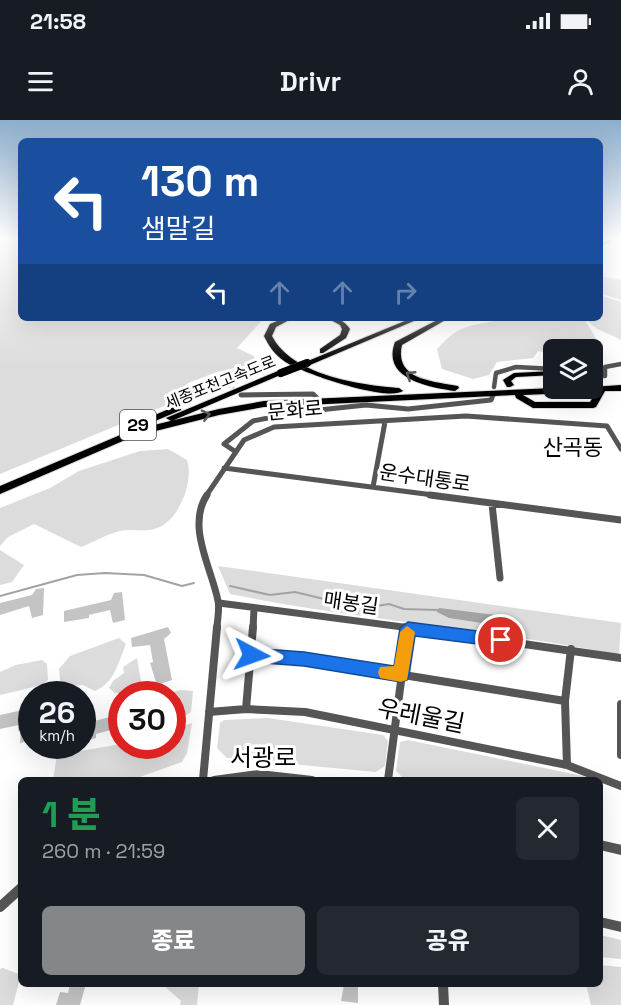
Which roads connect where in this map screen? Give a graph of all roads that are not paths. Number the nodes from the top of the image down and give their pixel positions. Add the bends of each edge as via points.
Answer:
1 (277, 321) edge
2 (284, 321) edge
3 (337, 321) edge
4 (398, 321) edge
5 (410, 321) edge
6 (440, 321) edge
7 (322, 351) junction
8 (304, 361) junction
9 (621, 364) edge
10 (258, 368) dead end
11 (543, 370) edge
12 (279, 371) junction
13 (543, 372) edge
14 (603, 377) edge
15 (603, 383) edge
16 (621, 383) edge
17 (227, 384) dead end
18 (510, 385) dead end
19 (603, 385) edge
20 (543, 388) edge
21 (621, 388) edge
22 (491, 391) junction
23 (543, 391) edge
24 (241, 395) tunnel mouth
25 (446, 395) junction
26 (519, 396) dead end
27 (595, 399) edge
28 (319, 404) junction
29 (385, 422) junction
30 (129, 435) junction
31 (621, 449) edge
32 (236, 452) junction
33 (224, 468) junction
34 (0, 484) edge
35 (373, 487) junction
36 (0, 490) edge
37 (492, 504) junction
38 (621, 520) edge
39 (500, 578) dead end
40 (219, 603) junction
41 (254, 608) junction
42 (408, 628) junction
43 (571, 649) junction
44 (252, 655) junction
45 (621, 658) edge
46 (401, 675) junction
47 (565, 701) junction
48 (621, 704) edge
49 (246, 709) junction
50 (209, 712) junction
51 (395, 731) junction
52 (621, 755) edge
53 (567, 765) junction
54 (203, 777) edge
55 (237, 777) edge
56 (286, 777) edge
57 (387, 777) edge
58 (598, 777) edge
59 (603, 779) edge
60 (621, 786) edge
61 (603, 846) edge
62 (621, 850) edge
63 (18, 891) edge
64 (0, 907) edge
65 (603, 923) edge
66 (621, 927) edge
67 (443, 987) edge
68 (444, 1005) edge

1 - 25 highway via 267,327 264,342 279,358 304,371 374,391
2 - 22 highway via 273,327 269,341 287,359 320,374 390,391
3 - 7 highway via 344,324 343,336
4 - 7 highway, 세종포천고속도로 / 29
5 - 8 highway, 세종포천고속도로 / 29
22 -> 6 highway via 432,385 401,369 395,359 398,344
7 - 8 highway, 세종포천고속도로 / 29
8 - 12 highway, 세종포천고속도로 / 29, bridge
9 - 14 street via 605,367
10 - 17 street via 228,378
11 - 22 street via 507,368 496,374
12 - 30 highway, 세종포천고속도로 / 29
12 - 34 highway, 세종포천고속도로 / 29 via 157,417
13 - 18 highway via 514,375 507,380
15 - 16 highway
19 - 21 highway
20 - 22 highway
22 - 28 street via 491,400 408,409
23 - 25 highway
24 - 28 street via 313,394
30 -> 25 highway via 264,404
26 - 27 highway via 528,404 544,406 592,405
28 - 32 street via 253,421 224,444
29 - 31 street, 문화로 via 466,416 607,426
29 - 32 street, 문화로 via 274,427 244,440
29 - 35 street
30 - 36 highway, 세종포천고속도로 / 29
32 - 33 street, 문화로
33 - 35 street, 운수대통로
33 - 40 street, 문화로 via 203,501 200,516 201,542
35 - 37 street, 운수대통로
37 - 38 street, 운수대통로
37 - 39 street
40 - 41 street, 매봉길
40 - 50 street, 문화로
41 - 42 street, 매봉길
41 - 44 street
42 - 43 street, 매봉길
42 - 46 street
43 - 45 street, 매봉길
43 - 47 street
44 - 46 street
44 - 49 street
46 - 47 street
46 - 51 street
47 - 53 street
48 - 52 street
49 - 50 street, 우레울길
49 - 51 street, 우레울길 via 305,712
50 - 54 street, 문화로
51 - 53 street, 우레울길
51 - 57 street
53 - 58 street, 우레울길
55 - 56 street, 서광로
59 - 60 street, 우레울길
61 - 62 street
63 - 64 street
65 - 66 street
67 - 68 street

